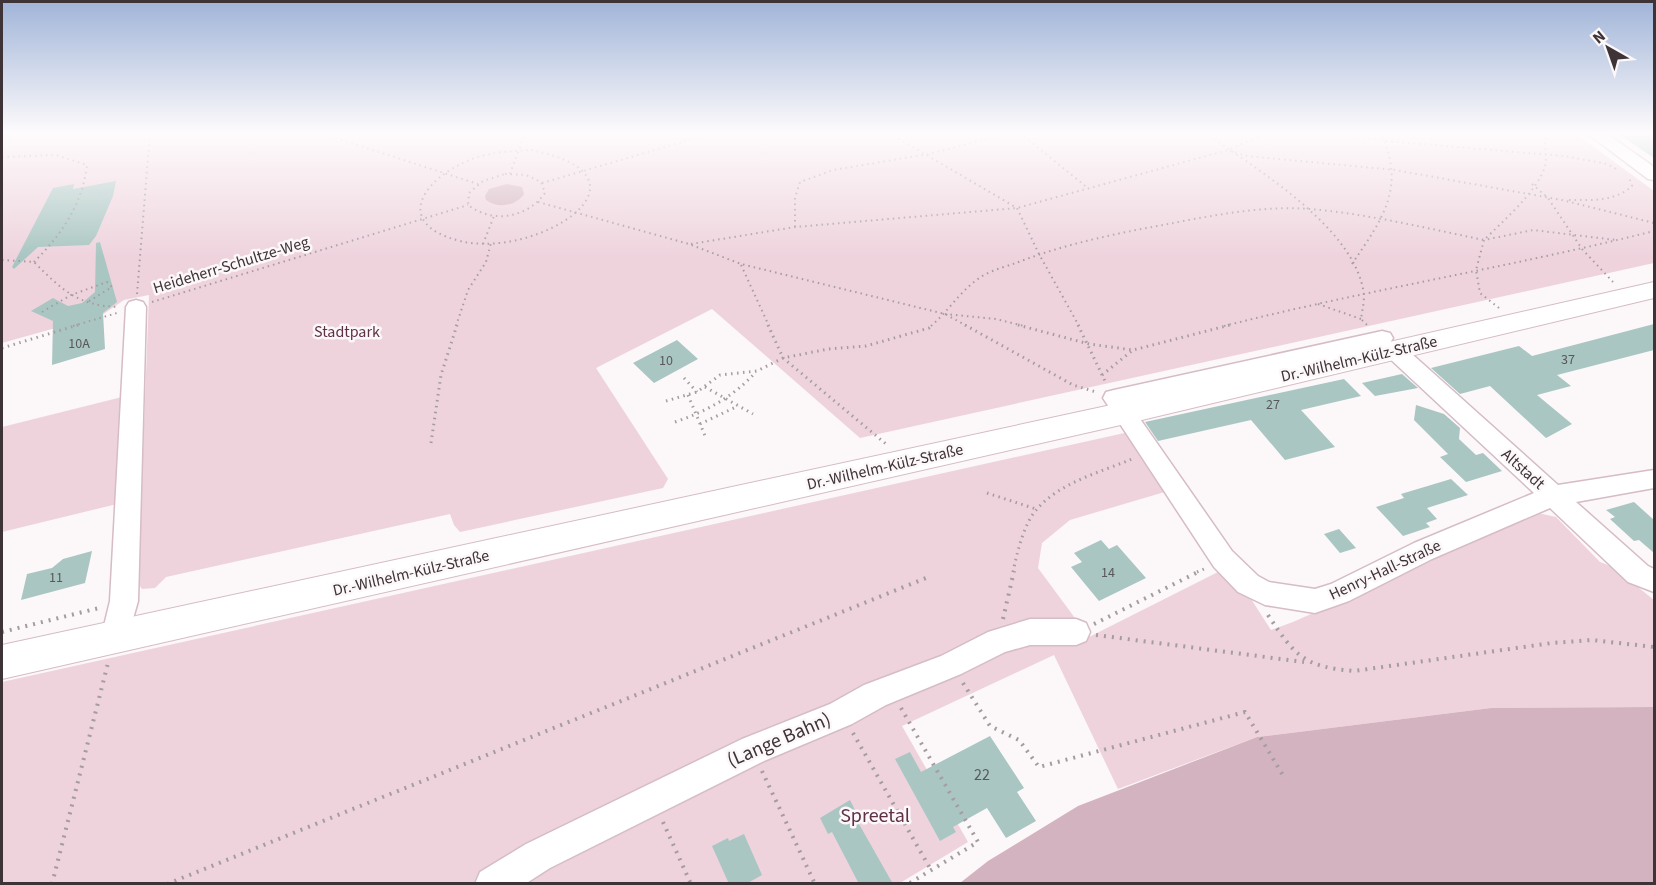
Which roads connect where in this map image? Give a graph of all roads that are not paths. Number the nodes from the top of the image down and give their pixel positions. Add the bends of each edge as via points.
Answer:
1 (1654, 290) edge
2 (136, 307) road end
3 (1389, 344) junction
4 (1120, 405) junction
5 (1654, 479) edge
6 (1553, 496) junction
7 (1654, 581) edge
8 (1077, 632) road end
9 (115, 638) junction
10 (2, 662) edge
11 (492, 884) edge

1 - 3 main road, Dr.-Wilhelm-Külz-Straße
2 - 9 street via 124,601
3 - 4 main road, Dr.-Wilhelm-Külz-Straße
3 - 6 street, Altstadt
4 - 6 street, Henry-Hall-Straße via 1223,559 1248,584 1265,593 1315,601 1339,593 1423,551
4 - 9 main road, Dr.-Wilhelm-Külz-Straße
5 - 6 street, Henry-Hall-Straße
6 - 7 street, Altstadt via 1638,574
8 - 11 street, (Lange Bahn) via 1030,632 998,641 652,798
9 - 10 main road, Dr.-Wilhelm-Külz-Straße

